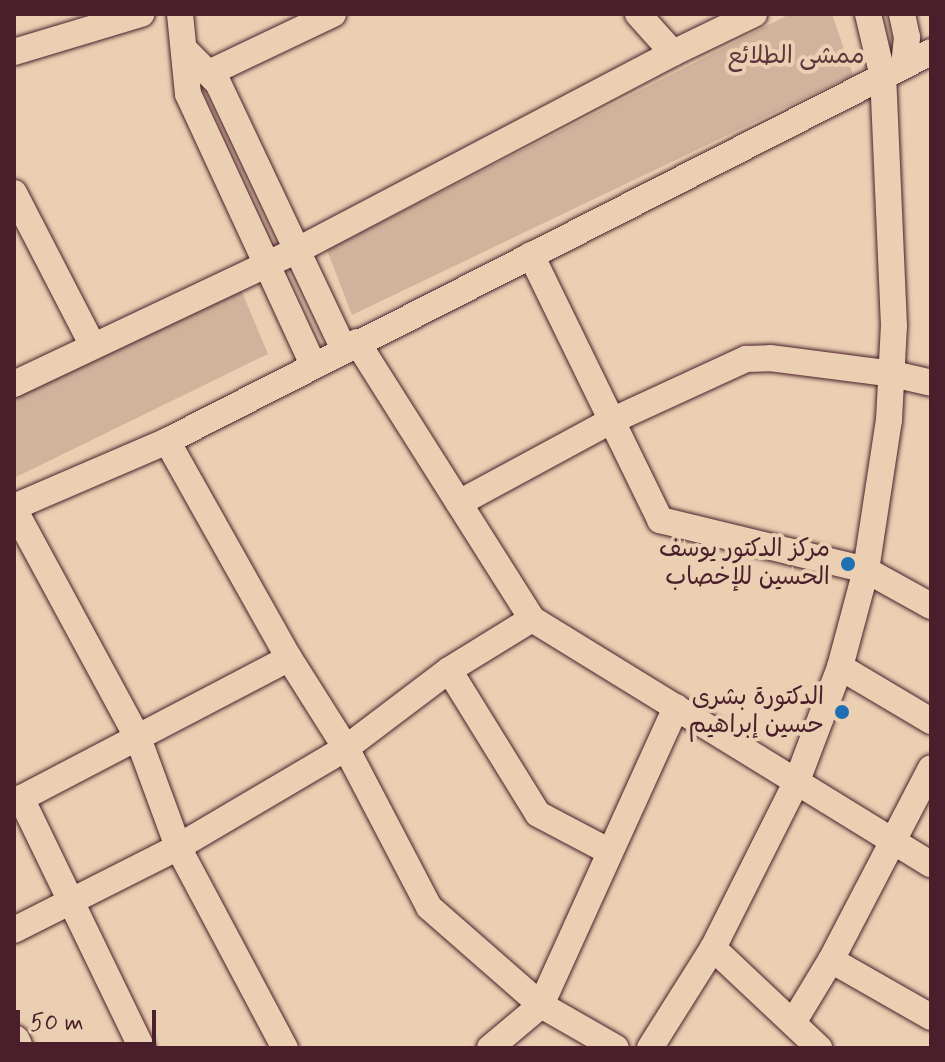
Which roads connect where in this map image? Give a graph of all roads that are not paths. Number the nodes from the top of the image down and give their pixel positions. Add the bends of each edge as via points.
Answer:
1 (141, 14) edge
2 (180, 14) edge
3 (333, 14) edge
4 (638, 14) edge
5 (754, 14) edge
6 (868, 14) edge
7 (902, 14) edge
8 (15, 49) edge
9 (186, 51) junction
10 (931, 52) edge
11 (673, 53) junction
12 (894, 71) junction
13 (211, 72) junction
14 (14, 193) edge
15 (298, 250) junction
16 (531, 255) junction
17 (266, 264) junction
18 (351, 345) junction
19 (93, 346) junction
20 (313, 365) junction
21 (893, 374) junction
22 (931, 383) edge
23 (14, 384) edge
24 (609, 422) junction
25 (167, 441) junction
26 (459, 503) junction
27 (14, 508) edge
28 (866, 570) junction
29 (931, 606) edge
30 (532, 619) junction
31 (289, 658) junction
32 (840, 667) junction
33 (449, 670) junction
34 (676, 707) junction
35 (931, 721) edge
36 (138, 738) junction
37 (346, 748) junction
38 (931, 768) edge
39 (797, 781) junction
40 (18, 800) edge
41 (893, 840) junction
42 (178, 847) junction
43 (610, 852) junction
44 (931, 864) edge
45 (71, 898) junction
46 (14, 930) edge
47 (713, 948) junction
48 (831, 960) junction
49 (541, 1005) junction
50 (931, 1017) edge
51 (794, 1021) junction
52 (14, 1041) edge
53 (17, 1048) edge
54 (142, 1048) edge
55 (285, 1048) edge
56 (490, 1048) edge
57 (616, 1048) edge
58 (650, 1048) edge
59 (819, 1048) edge

1 - 8 street
2 - 9 street
3 - 13 street
4 - 11 street
5 - 11 street
6 - 12 street
7 - 12 street via 908,49
9 - 13 street
9 - 17 street via 183,73 188,94
10 - 12 street
11 - 15 street
12 - 16 street
12 - 21 street
13 - 15 street
14 - 19 street
15 - 17 street
15 - 18 street
16 - 18 street
16 - 24 street
17 - 19 street
17 - 20 street
18 - 20 street
18 - 26 street
19 - 23 street
20 - 25 street
21 - 22 street
21 - 24 street via 746,359
21 - 28 street
24 - 26 street
24 - 28 street via 660,520
25 - 27 street
25 - 31 street
26 - 30 street
27 - 36 street
28 - 29 street
28 - 32 street
30 - 33 street
30 - 34 street
31 - 36 street
31 - 37 street
32 - 35 street
32 - 39 street
33 - 37 street
33 - 43 street via 538,814
34 - 39 street
34 - 43 street
36 - 40 street
36 - 42 street
37 - 42 street
37 - 49 street via 429,907
38 - 41 street
39 - 41 street
39 - 47 street
40 - 45 street
41 - 44 street
41 - 48 street
42 - 45 street
42 - 55 street
43 - 49 street
45 - 46 street
45 - 54 street
47 - 51 street
47 - 58 street
48 - 50 street
48 - 51 street
49 - 56 street
49 - 57 street
51 - 59 street
52 - 53 main road

